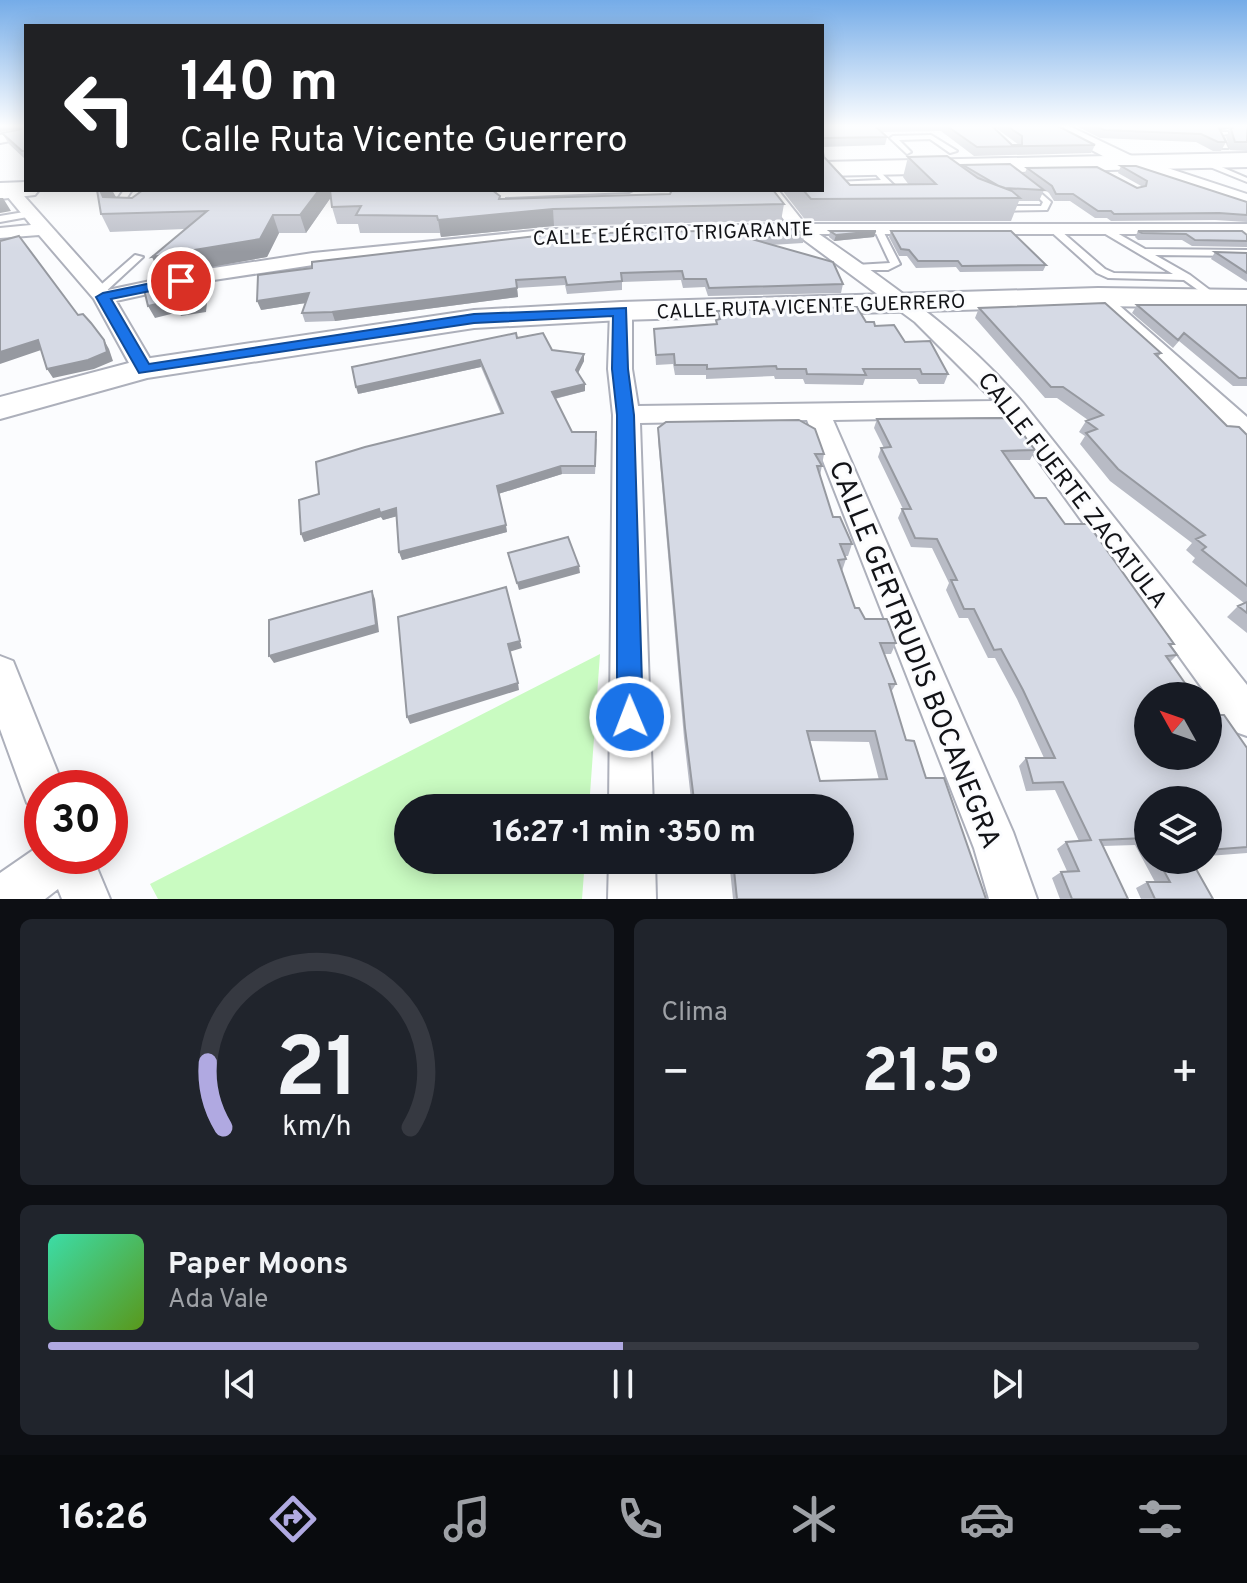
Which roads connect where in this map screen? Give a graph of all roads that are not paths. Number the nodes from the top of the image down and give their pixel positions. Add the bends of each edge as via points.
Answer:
1 (922, 168) edge
2 (1156, 168) edge
3 (1214, 168) edge
4 (829, 173) edge
5 (880, 175) junction
6 (1023, 180) edge
7 (1245, 187) edge
8 (15, 192) edge
9 (127, 192) edge
10 (500, 192) edge
11 (772, 192) edge
12 (888, 198) edge
13 (986, 205) edge
14 (516, 207) edge
15 (132, 211) edge
16 (0, 219) edge
17 (1051, 227) junction
18 (1100, 227) junction
19 (800, 229) junction
20 (878, 229) junction
21 (1247, 229) edge
22 (0, 233) edge
23 (1142, 252) junction
24 (1247, 253) edge
25 (138, 257) dead end
26 (856, 268) junction
27 (1186, 277) junction
28 (101, 294) junction
29 (1098, 297) junction
30 (1215, 299) junction
31 (1247, 299) edge
32 (906, 304) junction
33 (621, 311) junction
34 (144, 369) junction
35 (0, 408) edge
36 (1014, 409) junction
37 (816, 410) junction
38 (626, 415) junction
39 (1247, 432) edge
40 (0, 673) edge
41 (1247, 717) edge
42 (35, 770) edge
43 (631, 794) edge
44 (40, 874) edge
45 (74, 874) edge
46 (632, 874) edge
47 (5, 899) edge
48 (86, 899) edge
49 (632, 899) edge
50 (1013, 899) edge

1 - 5 main road
2 - 7 main road
3 - 7 main road
4 - 5 main road
5 - 12 lane via 902,198
6 - 13 lane via 1044,197 1044,208
8 - 16 lane
8 - 22 street
8 - 28 street
9 - 15 lane via 115,209
10 - 14 lane via 501,207
11 - 19 street, CALLE FUERTE ZACATULA
17 - 18 street, CALLE EJÉRCITO TRIGARANTE
17 - 20 street, CALLE EJÉRCITO TRIGARANTE
17 - 27 lane via 1112,276
18 - 21 street, CALLE EJÉRCITO TRIGARANTE
18 - 23 lane
19 - 20 street, CALLE EJÉRCITO TRIGARANTE
19 - 26 street, CALLE FUERTE ZACATULA
19 - 28 street, CALLE EJÉRCITO TRIGARANTE via 554,234 475,241 313,259
20 - 26 lane via 895,264
23 - 24 lane
23 - 27 lane
25 - 28 lane
26 - 32 street, CALLE FUERTE ZACATULA
27 - 30 lane
28 - 34 street
29 - 30 main road, CALLE RUTA VICENTE GUERRERO
29 - 32 main road, CALLE RUTA VICENTE GUERRERO
29 - 39 street
30 - 31 main road, CALLE RUTA VICENTE GUERRERO
32 - 33 main road, CALLE RUTA VICENTE GUERRERO
32 - 36 street, CALLE FUERTE ZACATULA via 989,379
33 - 34 main road, CALLE RUTA VICENTE GUERRERO via 474,319
33 - 38 street
34 - 35 main road, CALLE RUTA VICENTE GUERRERO
36 - 37 street
36 - 41 street, CALLE FUERTE ZACATULA
37 - 38 street
37 - 50 street, CALLE GERTRUDIS BOCANEGRA via 997,848
38 - 43 street
40 - 42 street
44 - 47 street
45 - 48 street
46 - 49 street

